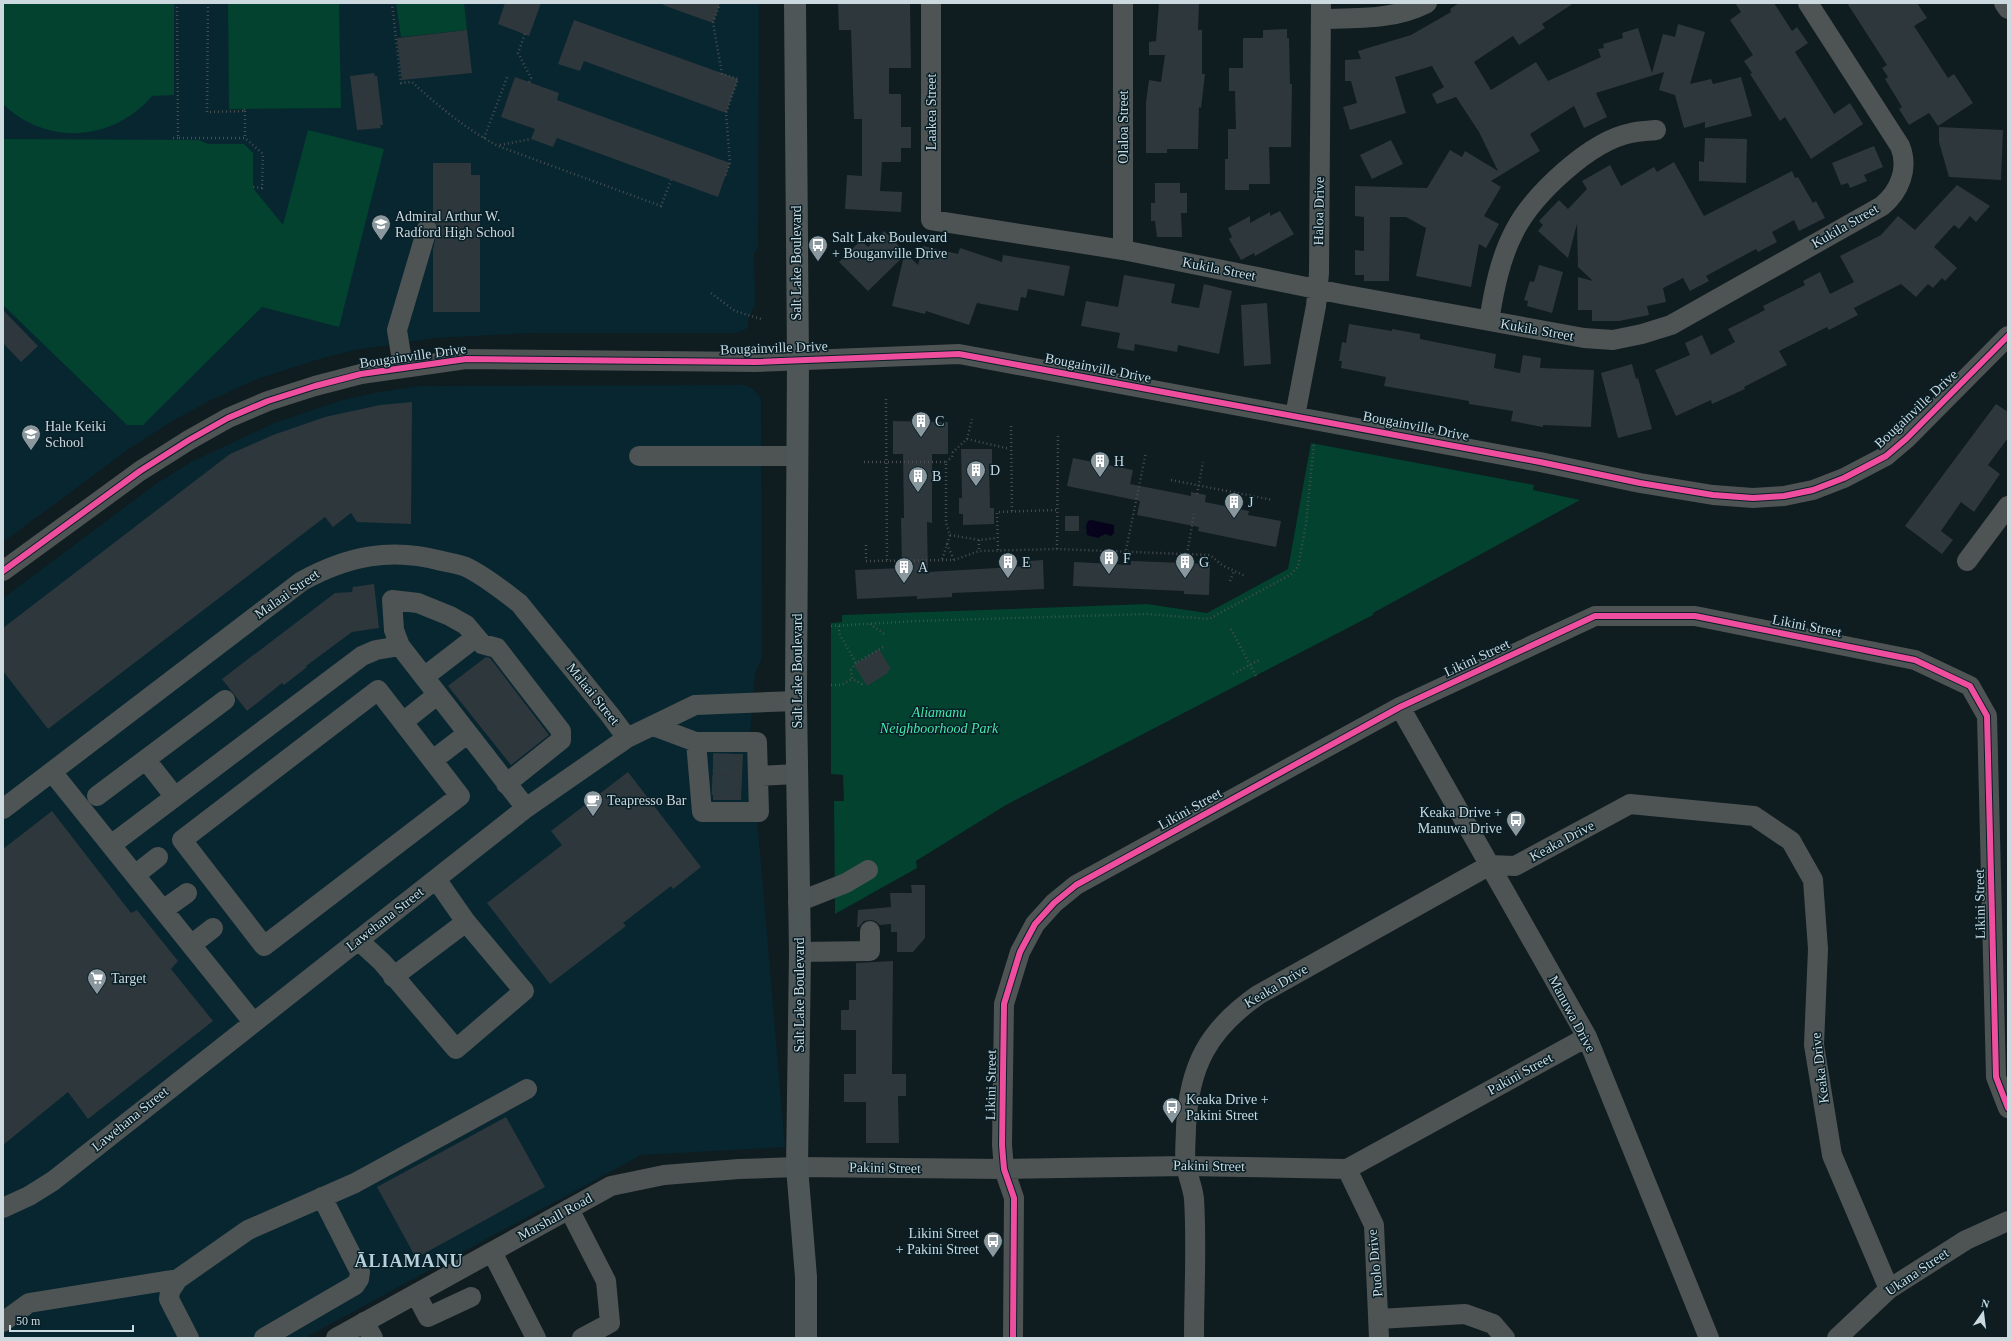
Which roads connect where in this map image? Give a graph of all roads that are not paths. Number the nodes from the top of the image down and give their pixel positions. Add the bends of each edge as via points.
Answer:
1 (795, 3) edge
2 (931, 3) edge
3 (1123, 3) edge
4 (1427, 3) edge
5 (1808, 3) edge
6 (2004, 3) edge
7 (2008, 9) edge
8 (1321, 11) edge
9 (1656, 130) dead end
10 (931, 220) joint
11 (427, 229) dead end
12 (1123, 250) junction
13 (1317, 290) junction
14 (1489, 321) junction
15 (2007, 340) edge
16 (798, 360) junction
17 (403, 367) junction
18 (1295, 416) junction
19 (639, 456) dead end
20 (796, 456) junction
21 (2008, 506) edge
22 (1967, 562) dead end
23 (3, 571) edge
24 (476, 637) junction
25 (400, 646) junction
26 (424, 677) junction
27 (437, 695) junction
28 (225, 700) dead end
29 (796, 701) junction
30 (1400, 707) junction
31 (403, 722) junction
32 (653, 726) junction
33 (466, 734) junction
34 (627, 738) junction
35 (696, 742) junction
36 (146, 760) junction
37 (433, 760) junction
38 (52, 772) junction
39 (797, 774) junction
40 (752, 776) junction
41 (506, 784) junction
42 (97, 796) dead end
43 (175, 797) junction
44 (526, 808) junction
45 (3, 809) edge
46 (111, 846) junction
47 (158, 857) dead end
48 (1490, 865) junction
49 (868, 870) dead end
50 (135, 875) junction
51 (436, 879) junction
52 (187, 892) dead end
53 (798, 902) junction
54 (163, 910) junction
55 (466, 922) junction
56 (213, 928) dead end
57 (870, 931) dead end
58 (358, 940) junction
59 (191, 945) junction
60 (800, 952) junction
61 (393, 977) junction
62 (253, 1022) junction
63 (1587, 1037) junction
64 (527, 1089) dead end
65 (2008, 1108) edge
66 (1186, 1166) junction
67 (797, 1167) junction
68 (1347, 1169) junction
69 (1004, 1170) junction
70 (322, 1197) junction
71 (3, 1208) edge
72 (570, 1209) junction
73 (2008, 1222) edge
74 (492, 1252) junction
75 (178, 1279) junction
76 (1890, 1289) junction
77 (416, 1294) junction
78 (471, 1297) dead end
79 (3, 1322) edge
80 (1379, 1329) edge
81 (369, 1330) edge
82 (189, 1338) edge
83 (264, 1338) edge
84 (336, 1338) edge
85 (536, 1338) edge
86 (582, 1338) edge
87 (806, 1338) edge
88 (1014, 1338) edge
89 (1194, 1338) edge
90 (1505, 1338) edge
91 (1709, 1338) edge
92 (1838, 1338) edge

1 - 16 main road, Salt Lake Boulevard
2 - 10 street, Laakea Street
3 - 12 street, Olaloa Street
4 - 8 street via 1398,15 1379,18
5 - 14 street, Kukila Street via 1903,154 1903,173 1897,190 1882,206 1671,324 1642,334 1613,340 1584,338
6 - 7 street
8 - 13 street, Haloa Drive
9 - 14 street via 1630,133 1609,141 1587,154 1546,188 1528,209 1515,230 1494,289
10 - 12 street, Kukila Street
11 - 17 street via 397,330
12 - 13 street, Kukila Street
13 - 14 street, Kukila Street
13 - 18 street, Haloa Drive
15 - 18 street, Bougainville Drive via 1886,456 1844,478 1813,490 1784,496 1753,498 1713,495
16 - 17 street, Bougainville Drive via 749,362 466,359
16 - 18 street, Bougainville Drive via 959,354
16 - 20 main road, Salt Lake Boulevard
17 - 23 street, Bougainville Drive via 361,374 315,386 268,401 228,418 140,471
19 - 20 street
20 - 29 main road, Salt Lake Boulevard
21 - 22 street
24 - 25 street via 466,625 435,609 418,603 392,600 394,630
24 - 26 street
24 - 41 street via 482,644 497,648 561,731 561,740
25 - 26 street
25 - 43 street via 376,650 362,656
26 - 27 street
27 - 31 street
27 - 33 street
28 - 36 street
29 - 32 street, Lawehana Street via 695,705
29 - 39 main road, Salt Lake Boulevard
30 - 48 street, Manuwa Drive
30 - 65 street, Likini Street via 1595,616 1695,616 1915,660 1970,686 1987,716 1996,1077
30 - 69 street, Likini Street via 1076,885 1054,903 1036,924 1020,952 1004,1004
31 - 37 street
31 - 37 street via 378,690 182,840 264,946 460,796
32 - 34 street, Lawehana Street
32 - 35 street
33 - 37 street
33 - 41 street
34 - 38 street, Malaai Street via 519,603 501,589 466,567 420,555 383,554 348,560 323,569 302,581
34 - 44 street, Lawehana Street
35 - 40 street via 757,742
35 - 40 street via 706,763 702,812 759,812
36 - 42 street
36 - 43 street
38 - 45 street, Malaai Street
38 - 46 street
39 - 40 street
39 - 53 main road, Salt Lake Boulevard
41 - 44 street
43 - 46 street
44 - 51 street, Lawehana Street
46 - 50 street
47 - 50 street
48 - 63 street, Manuwa Drive
48 - 66 street, Keaka Drive via 1258,995 1236,1010 1201,1056 1192,1079 1187,1100
48 - 76 street, Keaka Drive via 1515,866 1630,804 1754,816 1791,841 1813,880 1818,949 1814,1045 1832,1155
49 - 53 street via 846,883
50 - 54 street
51 - 55 street
51 - 58 street, Lawehana Street
52 - 54 street
53 - 60 main road, Salt Lake Boulevard
54 - 59 street
55 - 61 street
55 - 61 street via 524,991 456,1049
56 - 59 street
57 - 60 street via 870,951
58 - 61 street via 382,962
58 - 62 street, Lawehana Street
59 - 62 street
60 - 67 main road, Salt Lake Boulevard
62 - 71 street, Lawehana Street via 53,1181
63 - 68 street, Pakini Street
63 - 91 street, Manuwa Drive
64 - 70 street via 355,1183
66 - 68 street, Pakini Street
66 - 69 street, Pakini Street
66 - 89 street, Keaka Drive via 1194,1197
67 - 69 street, Pakini Street
67 - 72 street, Marshall Road via 664,1175 611,1186
67 - 87 main road, Salt Lake Boulevard via 806,1277
68 - 80 street, Puolo Drive via 1374,1225
69 - 88 street, Likini Street via 1014,1198
70 - 75 street via 248,1230
70 - 83 street via 360,1272 359,1280 355,1285
72 - 74 street, Marshall Road
72 - 86 street via 606,1281 610,1316 610,1324
73 - 76 street, Ukana Street via 1966,1240
74 - 77 street, Marshall Road
74 - 85 street
75 - 79 street via 29,1304
75 - 82 street via 170,1291 169,1299
76 - 92 street, Ukana Street
77 - 78 street via 428,1317
77 - 81 street, Marshall Road
80 - 90 street via 1465,1314 1493,1324
81 - 84 street, Marshall Road

